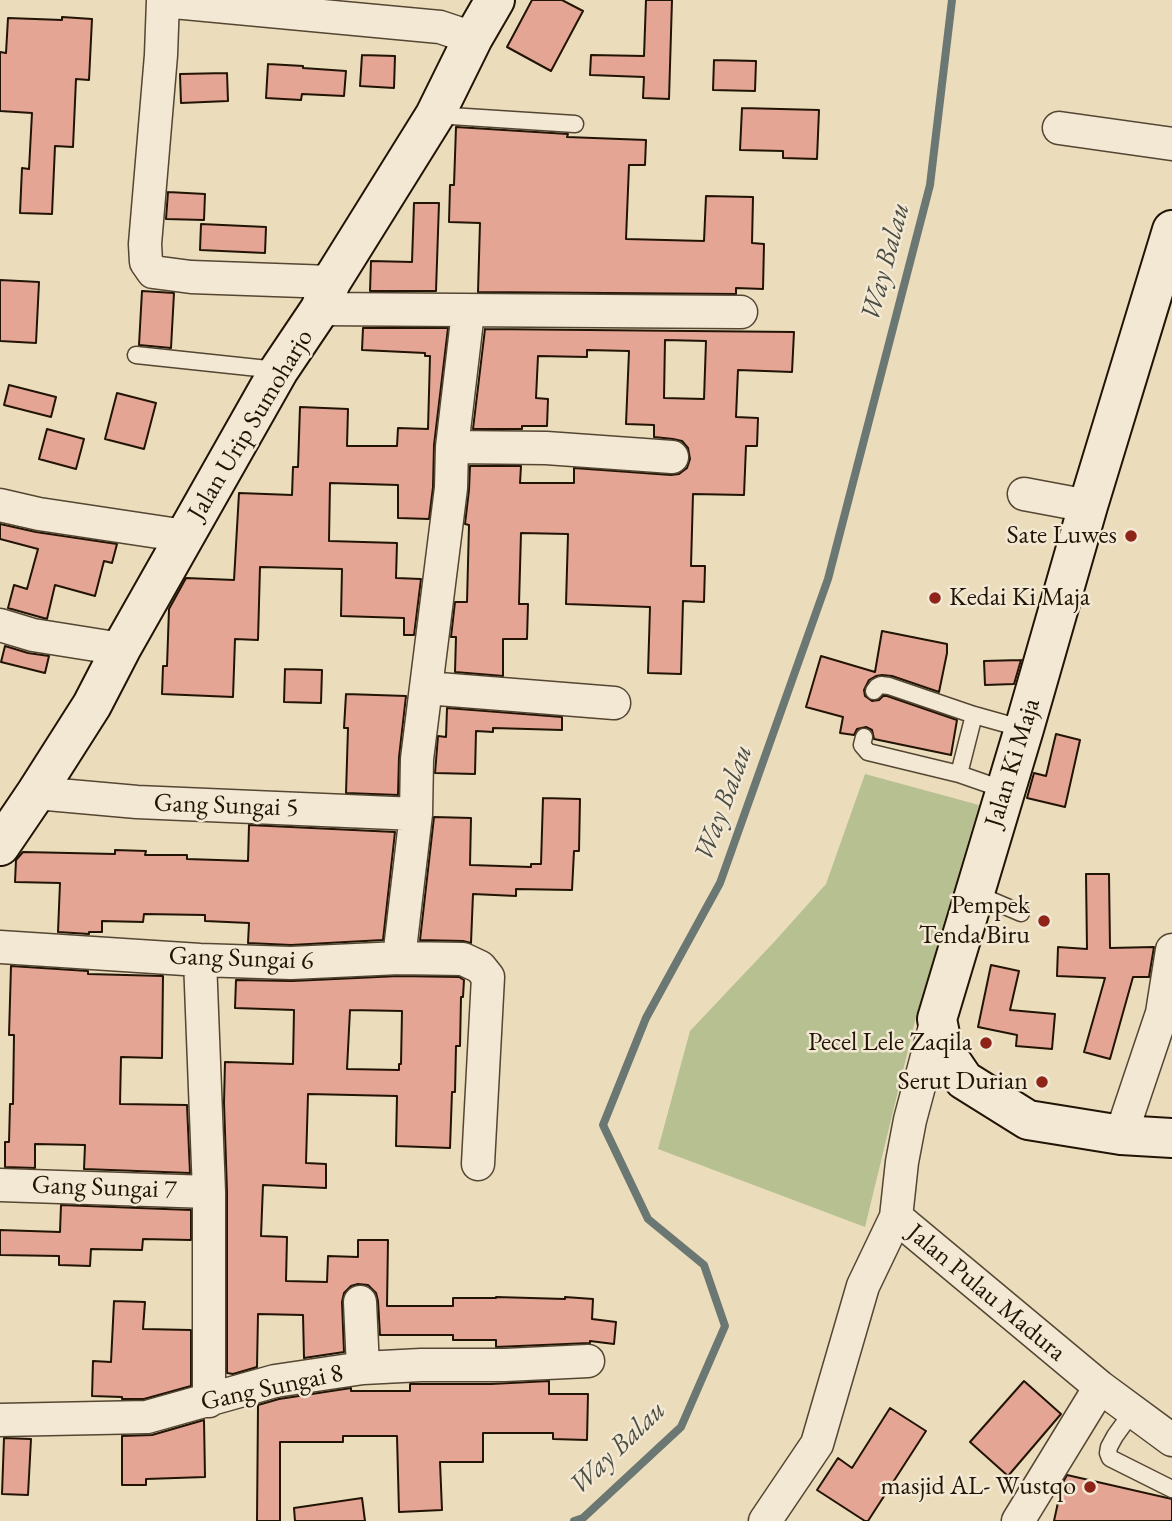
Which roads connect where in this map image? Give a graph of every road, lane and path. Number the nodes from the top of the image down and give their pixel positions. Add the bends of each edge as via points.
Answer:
1 (163, 0) edge
2 (495, 0) edge
3 (473, 38) junction
4 (435, 115) junction
5 (575, 124) dead end
6 (1059, 128) dead end
7 (1172, 144) edge
8 (1172, 230) edge
9 (326, 296) junction
10 (1162, 300) edge
11 (468, 312) junction
12 (741, 313) dead end
13 (136, 355) dead end
14 (279, 370) junction
15 (452, 447) junction
16 (672, 457) dead end
17 (1024, 494) dead end
18 (0, 505) edge
19 (1088, 506) junction
20 (185, 536) junction
21 (0, 625) edge
22 (121, 649) junction
23 (426, 688) junction
24 (874, 691) dead end
25 (614, 703) dead end
26 (974, 715) junction
27 (1024, 729) junction
28 (864, 737) dead end
29 (959, 775) junction
30 (1005, 790) junction
31 (36, 793) junction
32 (416, 814) junction
33 (0, 846) edge
34 (974, 893) junction
35 (1021, 913) dead end
36 (0, 947) edge
37 (1172, 950) edge
38 (399, 958) junction
39 (200, 960) junction
40 (937, 1019) junction
41 (1121, 1135) junction
42 (1172, 1138) edge
43 (478, 1164) dead end
44 (0, 1185) edge
45 (209, 1192) junction
46 (896, 1217) junction
47 (360, 1302) dead end
48 (588, 1360) dead end
49 (363, 1368) junction
50 (1100, 1387) junction
51 (208, 1401) junction
52 (1133, 1411) junction
53 (0, 1420) edge
54 (1172, 1440) edge
55 (1172, 1489) edge
56 (765, 1521) edge
57 (1018, 1521) edge

1 - 3 street via 440,27
1 - 9 street via 145,262 153,272
2 - 3 main road, Jalan Urip Sumoharjo
3 - 4 main road, Jalan Urip Sumoharjo
4 - 5 lane
4 - 9 main road, Jalan Urip Sumoharjo
6 - 7 street
8 - 10 main road, Jalan Ki Maja
9 - 11 street
9 - 14 main road, Jalan Urip Sumoharjo
10 - 19 main road, Jalan Ki Maja
11 - 12 street
11 - 15 street
13 - 14 lane
14 - 20 main road, Jalan Urip Sumoharjo
15 - 16 street
15 - 23 street
17 - 19 street
18 - 20 street
19 - 27 main road, Jalan Ki Maja
20 - 22 main road, Jalan Urip Sumoharjo
21 - 22 street
22 - 31 main road, Jalan Urip Sumoharjo
23 - 25 street
23 - 32 street
24 - 26 lane via 889,686
26 - 27 lane
26 - 29 lane
27 - 30 main road, Jalan Ki Maja
28 - 29 lane via 862,745 868,752
29 - 30 lane
30 - 34 main road, Jalan Ki Maja
31 - 32 street, Gang Sungai 5 via 137,803
31 - 33 main road, Jalan Urip Sumoharjo
32 - 38 street
34 - 35 lane
34 - 40 main road, Jalan Ki Maja
36 - 39 street, Gang Sungai 6
37 - 41 street via 1161,1013
38 - 39 street, Gang Sungai 6 via 291,963
38 - 43 street, Gang Sungai 6 via 463,959 488,977
39 - 45 street
40 - 41 main road via 943,1049 964,1080 1028,1120
40 - 46 street, Jalan Pulau Madura via 910,1120
41 - 42 main road
44 - 45 street, Gang Sungai 7
45 - 51 street
46 - 50 street, Jalan Pulau Madura
46 - 56 street via 863,1286 817,1444
47 - 49 street
48 - 49 street, Gang Sungai 8
49 - 51 street, Gang Sungai 8 via 275,1381
50 - 52 street, Jalan Pulau Madura
50 - 57 street
51 - 53 street, Gang Sungai 8 via 147,1418
52 - 54 street, Jalan Pulau Madura
52 - 55 lane via 1109,1447 1110,1458

